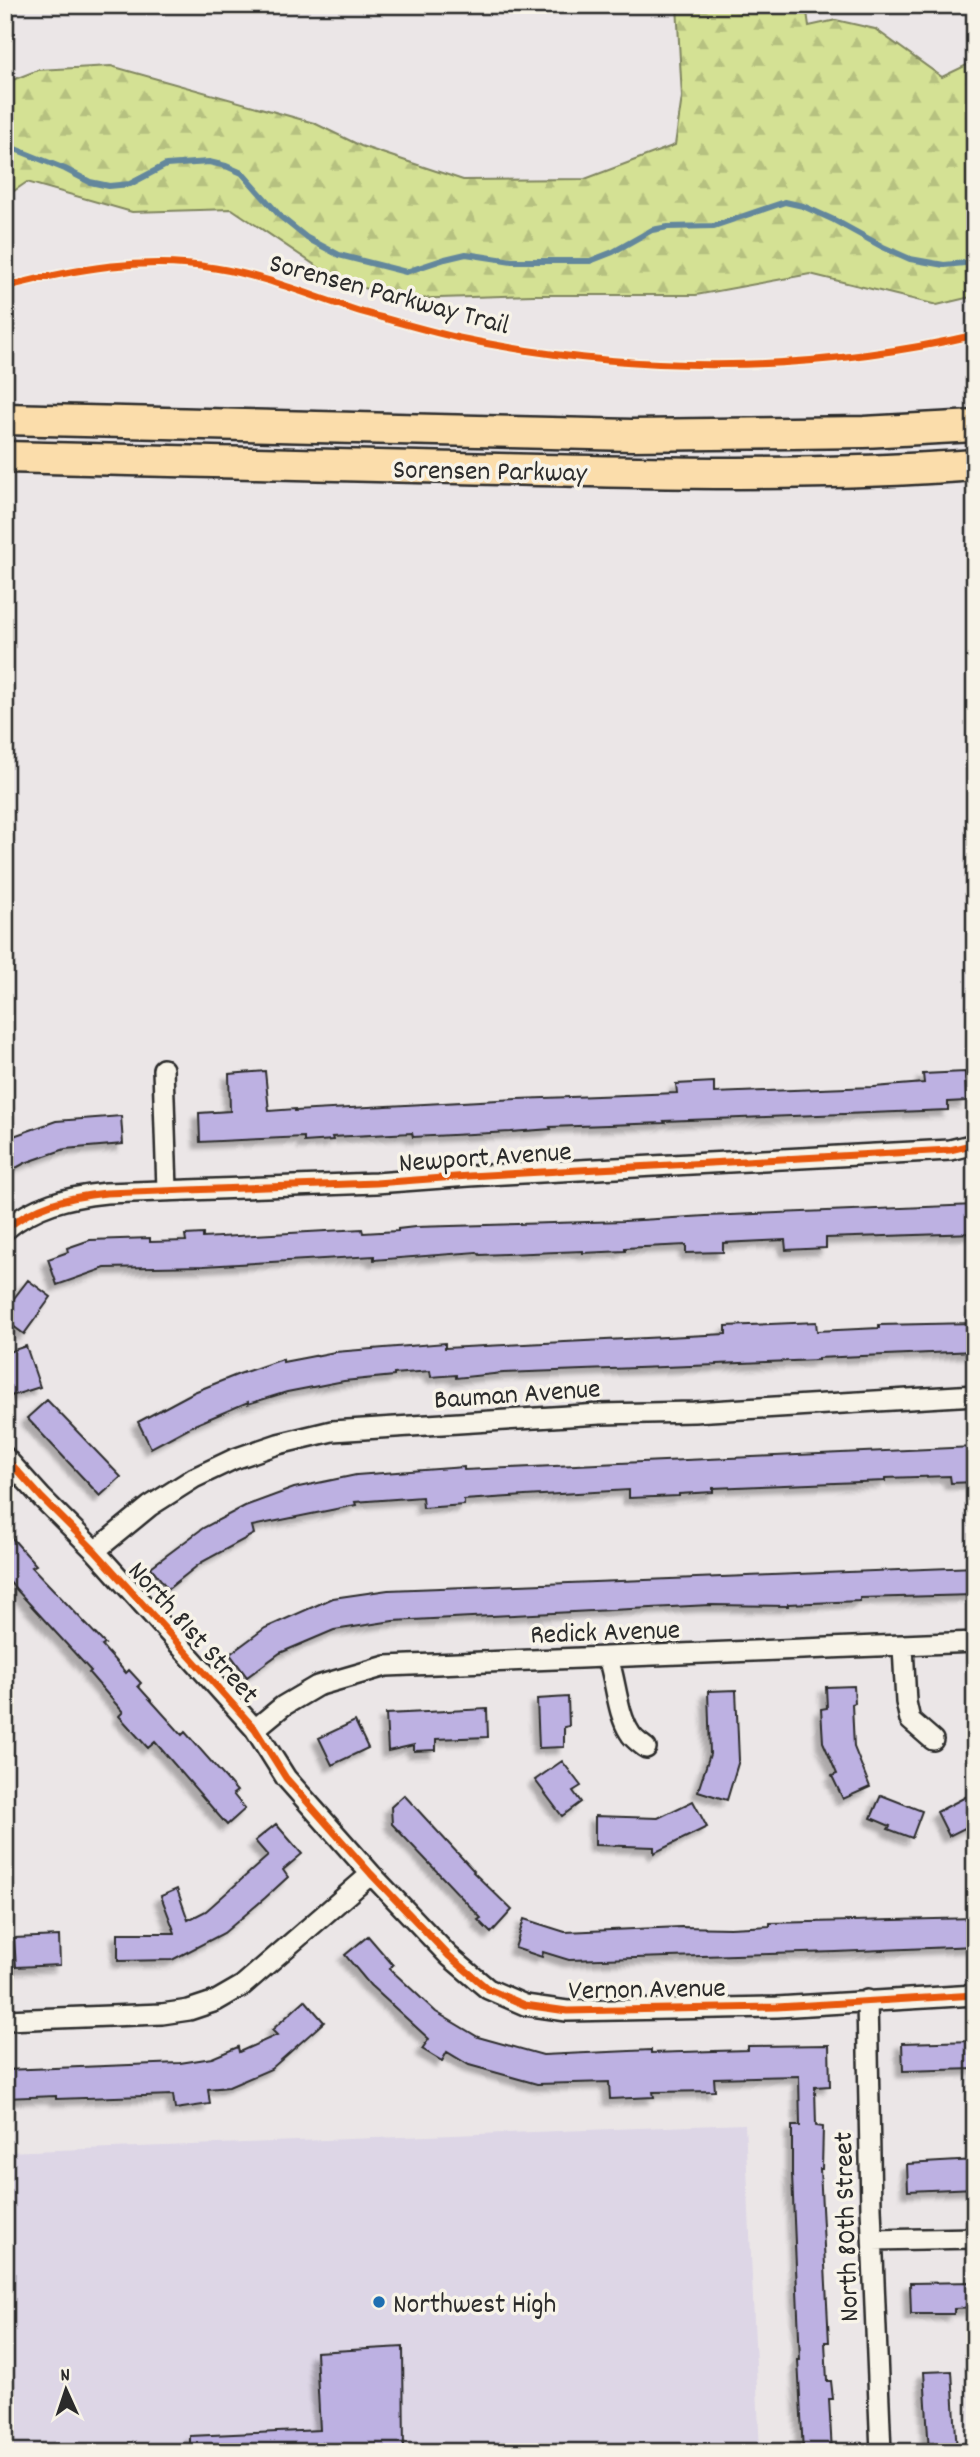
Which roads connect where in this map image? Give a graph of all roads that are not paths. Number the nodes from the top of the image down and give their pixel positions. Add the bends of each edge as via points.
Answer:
1 (5, 419) edge
2 (975, 426) edge
3 (5, 457) edge
4 (975, 465) edge
5 (163, 1069) dead end
6 (975, 1144) edge
7 (167, 1190) junction
8 (5, 1230) edge
9 (975, 1395) edge
10 (5, 1457) edge
11 (95, 1551) junction
12 (975, 1642) edge
13 (903, 1647) junction
14 (608, 1658) junction
15 (254, 1729) junction
16 (933, 1740) dead end
17 (646, 1748) dead end
18 (371, 1874) junction
19 (975, 1994) edge
20 (867, 2000) junction
21 (5, 2020) edge
22 (975, 2238) edge
23 (873, 2241) junction
24 (881, 2452) edge

1 - 2 main road, Sorensen Parkway via 632,435
3 - 4 main road, Sorensen Parkway via 661,473 816,474
5 - 7 street
6 - 7 street, Newport Avenue via 950,1150 376,1183
7 - 8 street, Newport Avenue via 68,1199 28,1212
9 - 11 street, Bauman Avenue via 332,1431 234,1459 194,1479 150,1506
10 - 11 street, North 81st Street
11 - 15 street, North 81st Street
12 - 13 street, Redick Avenue
13 - 14 street, Redick Avenue
13 - 16 street via 911,1720
14 - 15 street, Redick Avenue via 386,1665 317,1686
14 - 17 street via 630,1735
15 - 18 street, North 81st Street via 286,1778
18 - 20 street, Vernon Avenue via 449,1956 488,1989 525,2006 617,2011
18 - 21 street via 242,1986 216,2001 162,2014
19 - 20 street, Vernon Avenue
20 - 23 street, North 80th Street
22 - 23 street
23 - 24 street, North 80th Street

